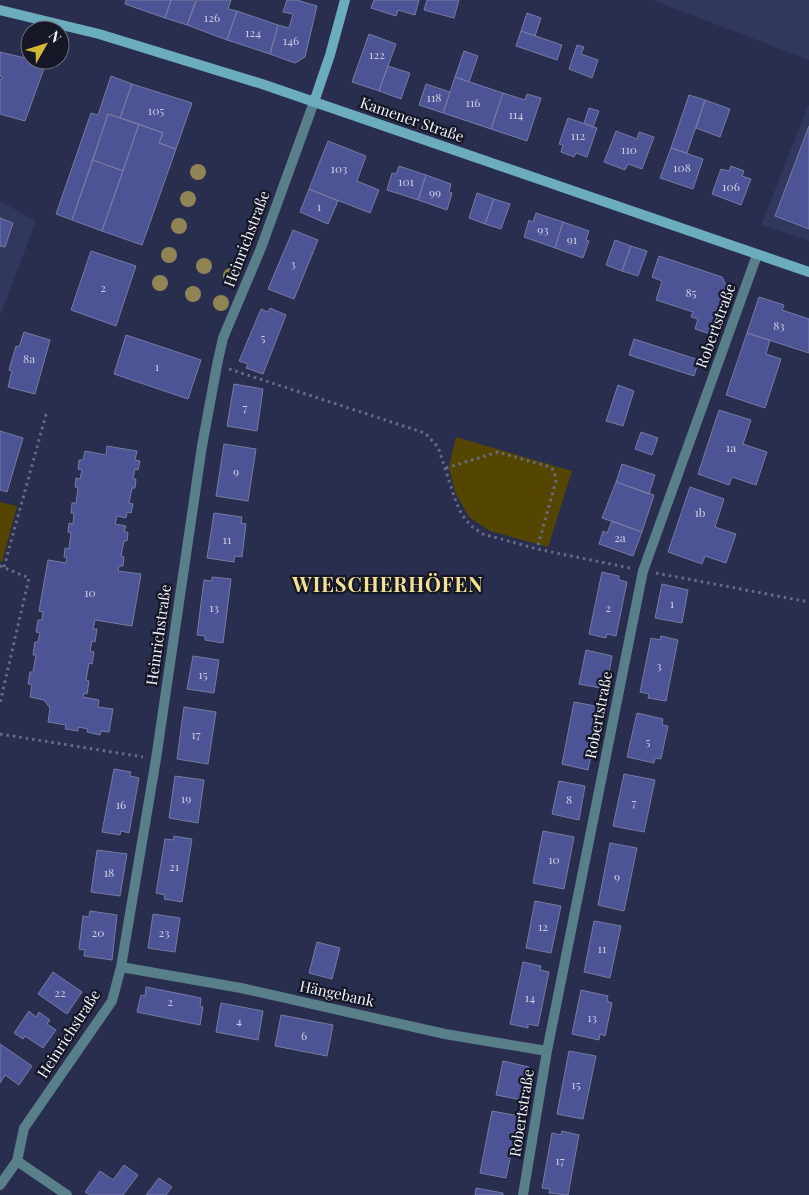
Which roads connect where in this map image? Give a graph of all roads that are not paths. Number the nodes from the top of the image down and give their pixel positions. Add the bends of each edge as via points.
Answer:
1 (345, 0) edge
2 (0, 10) edge
3 (314, 102) junction
4 (758, 255) junction
5 (809, 272) edge
6 (121, 967) junction
7 (547, 1051) junction
8 (17, 1161) junction
9 (0, 1185) edge
10 (67, 1195) edge
11 (523, 1195) edge

1 - 3 main road
2 - 3 main road, Kamener Straße via 99,34
3 - 4 main road, Kamener Straße
3 - 6 street, Heinrichstraße via 261,248 223,338 202,446 156,759
4 - 5 main road, Kamener Straße
4 - 7 street, Robertstraße via 643,571
6 - 7 street, Hängebank via 241,988 445,1034
6 - 8 street, Heinrichstraße via 112,1001 24,1128
7 - 11 street, Robertstraße
8 - 9 street, Heinrichstraße
8 - 10 street

